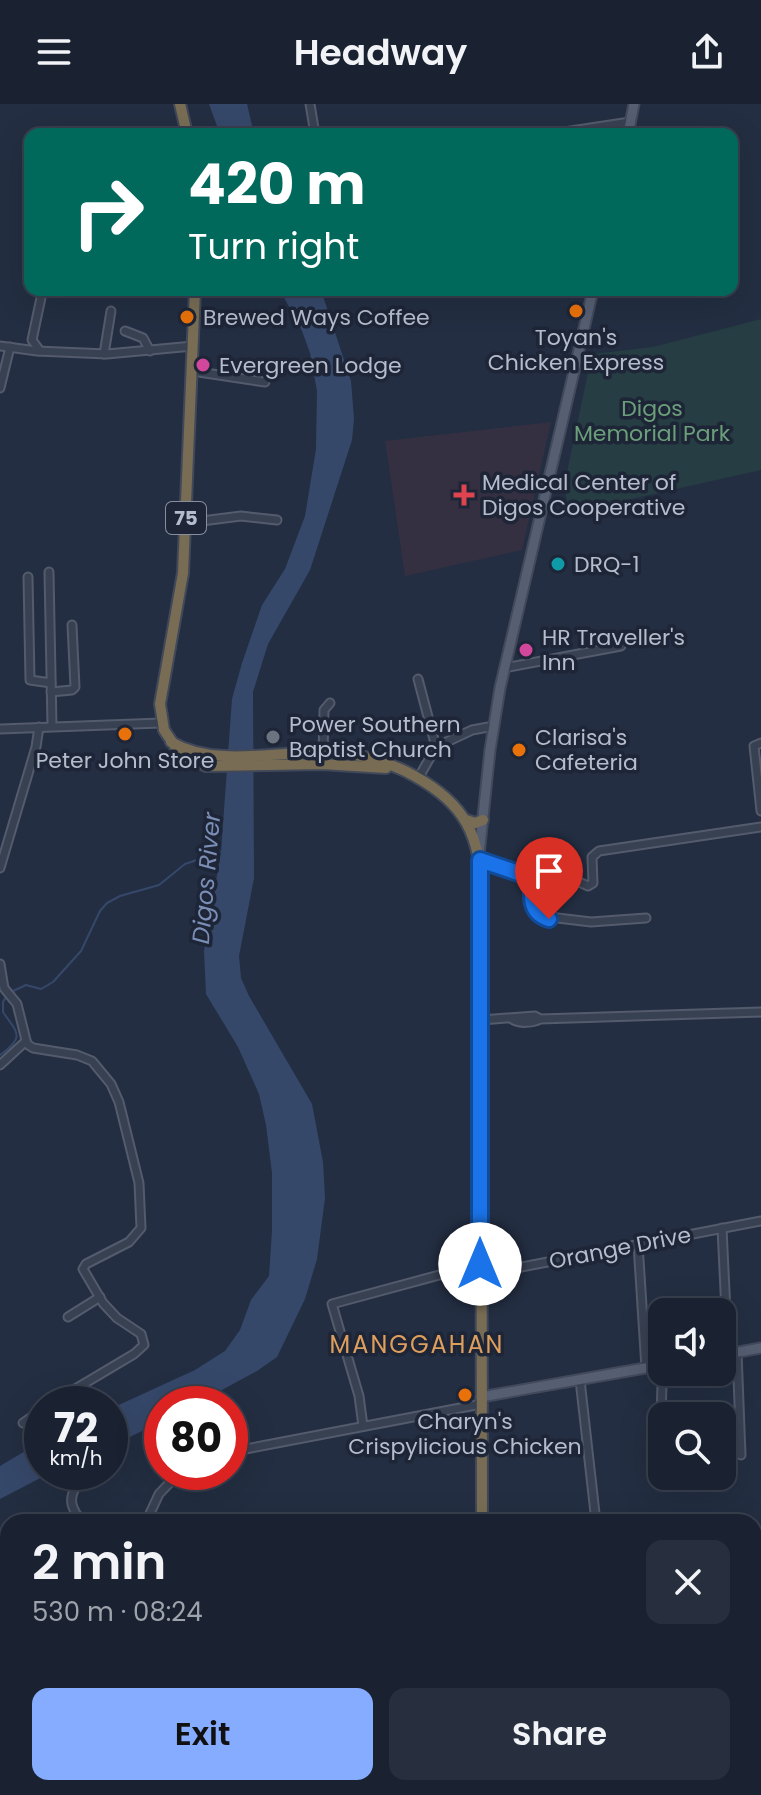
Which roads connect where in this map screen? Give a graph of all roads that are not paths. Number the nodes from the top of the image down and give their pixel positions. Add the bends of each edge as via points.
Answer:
1 (180, 104) edge
2 (310, 104) edge
3 (634, 104) edge
4 (630, 122) junction
5 (186, 128) edge
6 (314, 128) edge
7 (590, 128) edge
8 (629, 128) edge
9 (41, 296) edge
10 (195, 296) edge
11 (592, 296) edge
12 (111, 311) dead end
13 (125, 331) dead end
14 (0, 346) edge
15 (193, 346) junction
16 (10, 347) junction
17 (40, 351) junction
18 (150, 351) junction
19 (104, 354) junction
20 (192, 371) junction
21 (265, 382) dead end
22 (0, 388) edge
23 (277, 520) dead end
24 (186, 523) junction
25 (49, 572) dead end
26 (28, 577) dead end
27 (72, 625) dead end
28 (621, 646) dead end
29 (504, 668) junction
30 (418, 679) dead end
31 (51, 687) junction
32 (330, 703) dead end
33 (161, 723) junction
34 (52, 726) junction
35 (494, 726) junction
36 (39, 727) junction
37 (0, 729) edge
38 (761, 743) edge
39 (436, 747) junction
40 (323, 752) junction
41 (263, 760) junction
42 (322, 764) junction
43 (407, 772) junction
44 (419, 777) junction
45 (761, 811) edge
46 (466, 820) junction
47 (483, 820) junction
48 (761, 827) edge
49 (480, 858) junction
50 (0, 868) edge
51 (533, 878) junction
52 (646, 918) dead end
53 (0, 964) edge
54 (761, 1012) edge
55 (481, 1020) junction
56 (26, 1041) junction
57 (0, 1065) edge
58 (761, 1221) edge
59 (722, 1228) junction
60 (638, 1244) junction
61 (480, 1270) junction
62 (100, 1297) junction
63 (726, 1298) edge
64 (68, 1317) dead end
65 (761, 1348) edge
66 (736, 1353) edge
67 (646, 1368) joint
68 (580, 1380) junction
69 (80, 1386) edge
70 (733, 1386) edge
71 (481, 1401) junction
72 (363, 1426) junction
73 (248, 1448) edge
74 (741, 1455) dead end
75 (74, 1490) edge
76 (163, 1490) edge
77 (77, 1514) edge
78 (150, 1514) edge
79 (482, 1514) edge
80 (595, 1514) edge

1 - 5 highway
2 - 6 street
3 - 4 main road
4 - 7 street
4 - 8 main road
9 - 17 street via 32,340
10 - 15 highway, 75
11 - 29 main road
12 - 19 street
13 - 18 street via 143,338
14 - 16 street
15 - 18 street
15 - 20 highway, 75
16 - 17 street
16 - 22 street
17 - 19 street
18 - 19 street
20 - 21 street
20 - 24 highway, 75
23 - 24 street via 241,516
24 - 33 highway, 75
25 - 31 street
26 - 31 street via 30,680
27 - 31 street via 75,687
28 - 29 street
29 - 35 main road
30 - 39 street
31 - 34 street
32 - 40 street via 324,710
33 - 34 street
33 - 41 highway via 190,761 206,766
34 - 36 street
35 - 39 street
35 - 47 main road
36 - 37 street
36 - 50 street
38 - 45 street via 754,746
39 - 44 street
40 - 41 highway
40 - 42 street
40 - 43 highway via 369,757
41 - 42 highway
42 - 43 highway
43 - 44 highway
44 - 46 highway via 445,794
46 - 47 highway
46 - 49 highway
47 - 49 main road
48 - 51 street via 604,849 592,857 593,883 588,886 542,867
49 - 51 street
49 - 55 highway
51 - 52 street via 533,905 541,916 591,922
53 - 56 street
54 - 55 street
55 - 61 highway
56 - 57 street
56 - 62 street via 33,1048 92,1061 119,1102 139,1183 141,1228 129,1242 84,1267
58 - 59 street, Orange Drive
59 - 60 street, Orange Drive
59 - 63 street
60 - 61 street, Orange Drive
60 - 67 street
61 - 71 highway
61 - 72 street, Orange Drive via 332,1304
62 - 64 street
62 - 69 street via 117,1318 141,1334 144,1345
65 - 66 main road
67 - 68 main road
68 - 71 main road
68 - 80 street
70 - 74 street
71 - 72 street
71 - 79 highway
72 - 73 street
75 - 77 street via 70,1498
76 - 78 street

